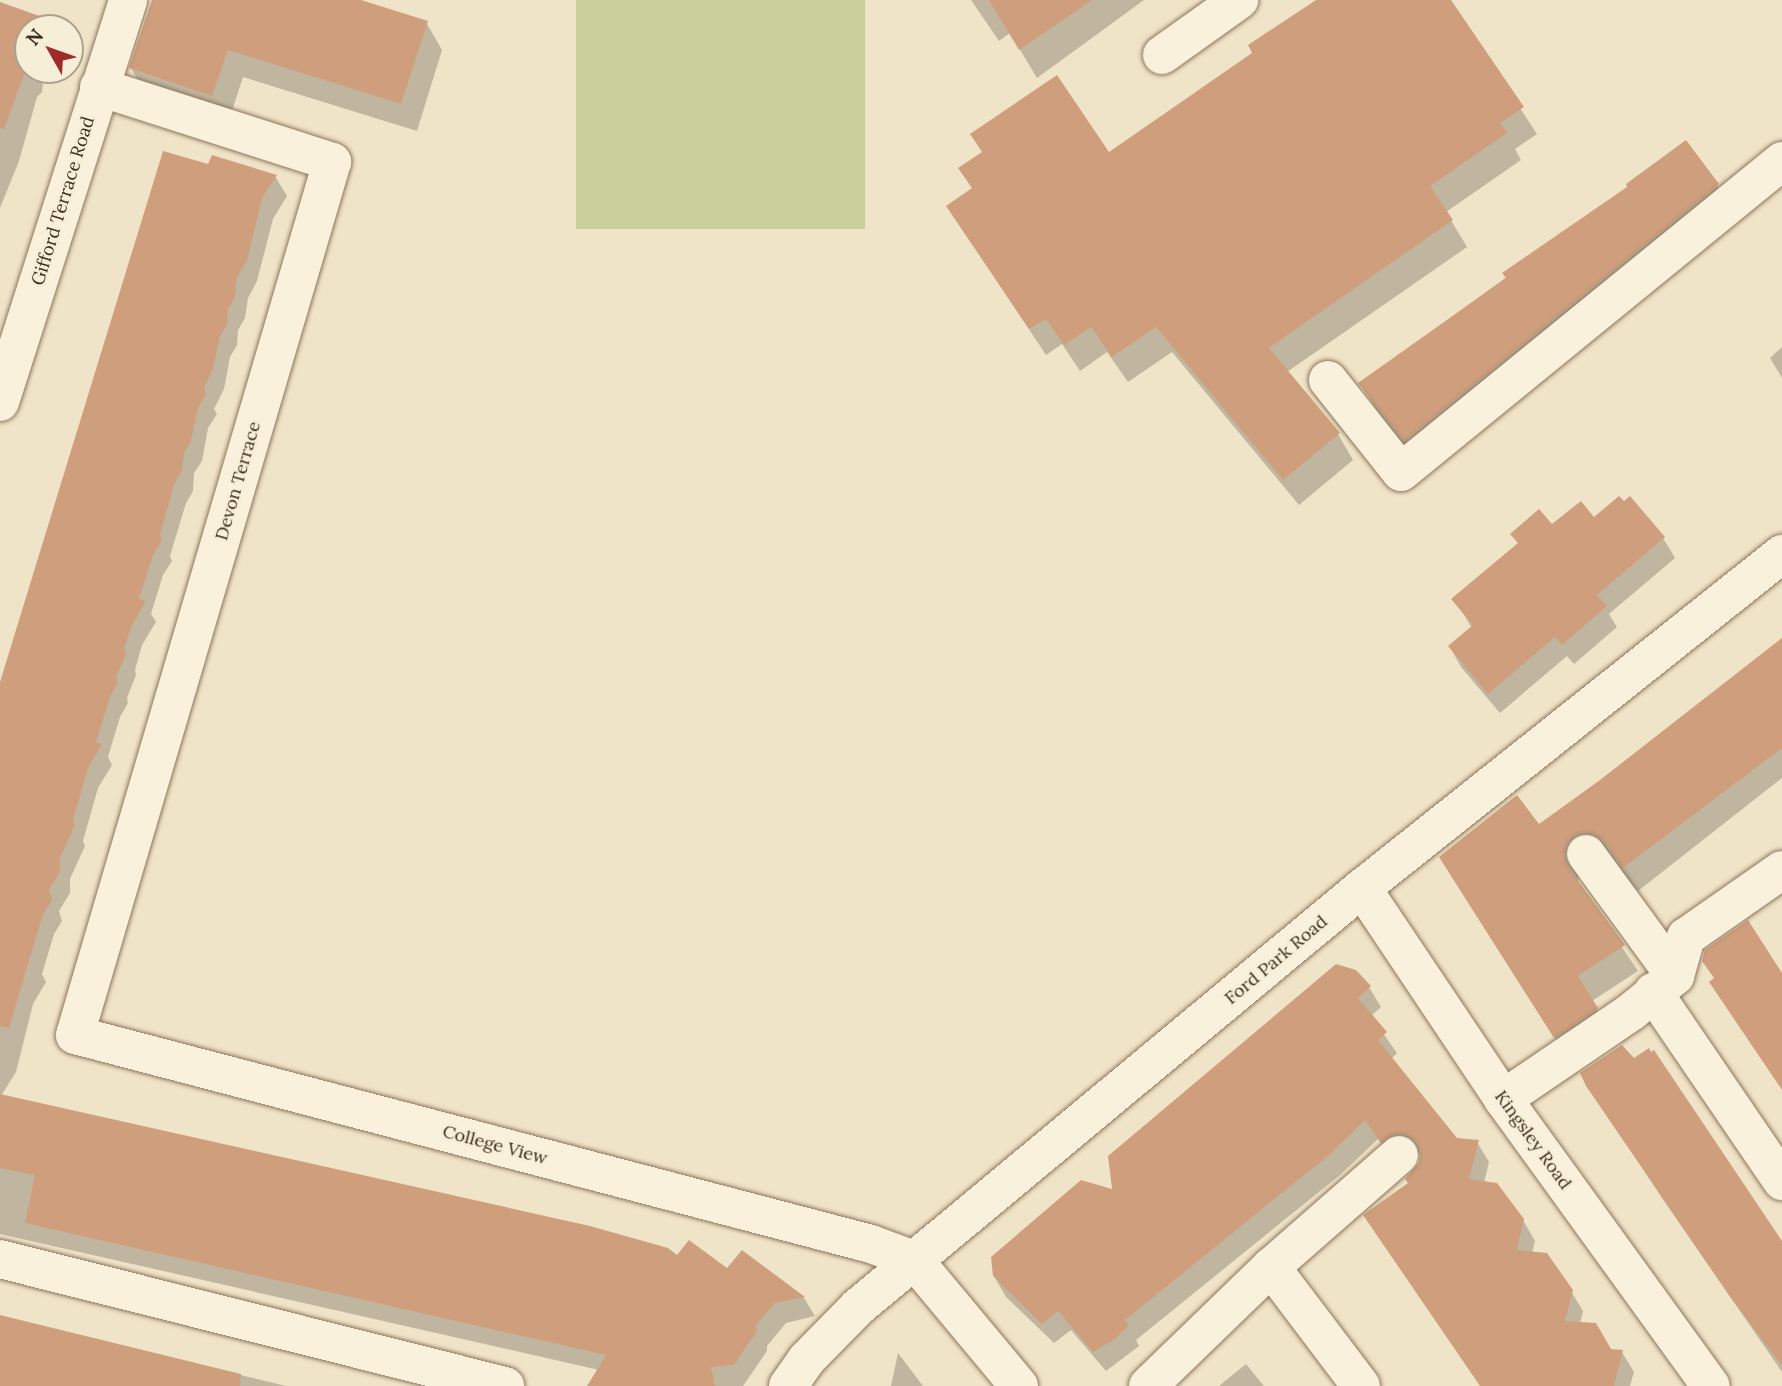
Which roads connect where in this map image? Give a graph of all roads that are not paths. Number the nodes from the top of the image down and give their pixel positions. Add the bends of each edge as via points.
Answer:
1 (128, 0) edge
2 (1238, 0) edge
3 (1163, 55) dead end
4 (99, 87) junction
5 (1782, 160) edge
6 (1328, 380) dead end
7 (0, 402) edge
8 (1782, 554) edge
9 (1586, 854) dead end
10 (1777, 884) edge
11 (1362, 888) junction
12 (1664, 984) junction
13 (75, 1035) joint
14 (1503, 1099) junction
15 (1399, 1154) dead end
16 (1782, 1181) edge
17 (0, 1259) edge
18 (914, 1260) junction
19 (1271, 1266) junction
20 (505, 1386) edge
21 (788, 1386) edge
22 (1019, 1386) edge
23 (1148, 1386) edge
24 (1361, 1386) edge
25 (1711, 1386) edge

1 - 4 street, Gifford Terrace Road
2 - 3 street
4 - 7 street, Gifford Terrace Road
4 - 13 street, Devon Terrace via 332,162
5 - 6 street via 1401,472
8 - 11 street, Ford Park Road
9 - 12 street
10 - 12 street via 1686,937
11 - 14 street, Kingsley Road
11 - 18 street, Ford Park Road
12 - 14 street via 1631,1012
12 - 16 street
13 - 18 street, College View via 871,1244
14 - 25 street, Kingsley Road
15 - 19 street
17 - 20 street
18 - 21 street, Ford Park Road via 858,1307 806,1360
18 - 22 street
19 - 23 street
19 - 24 street

